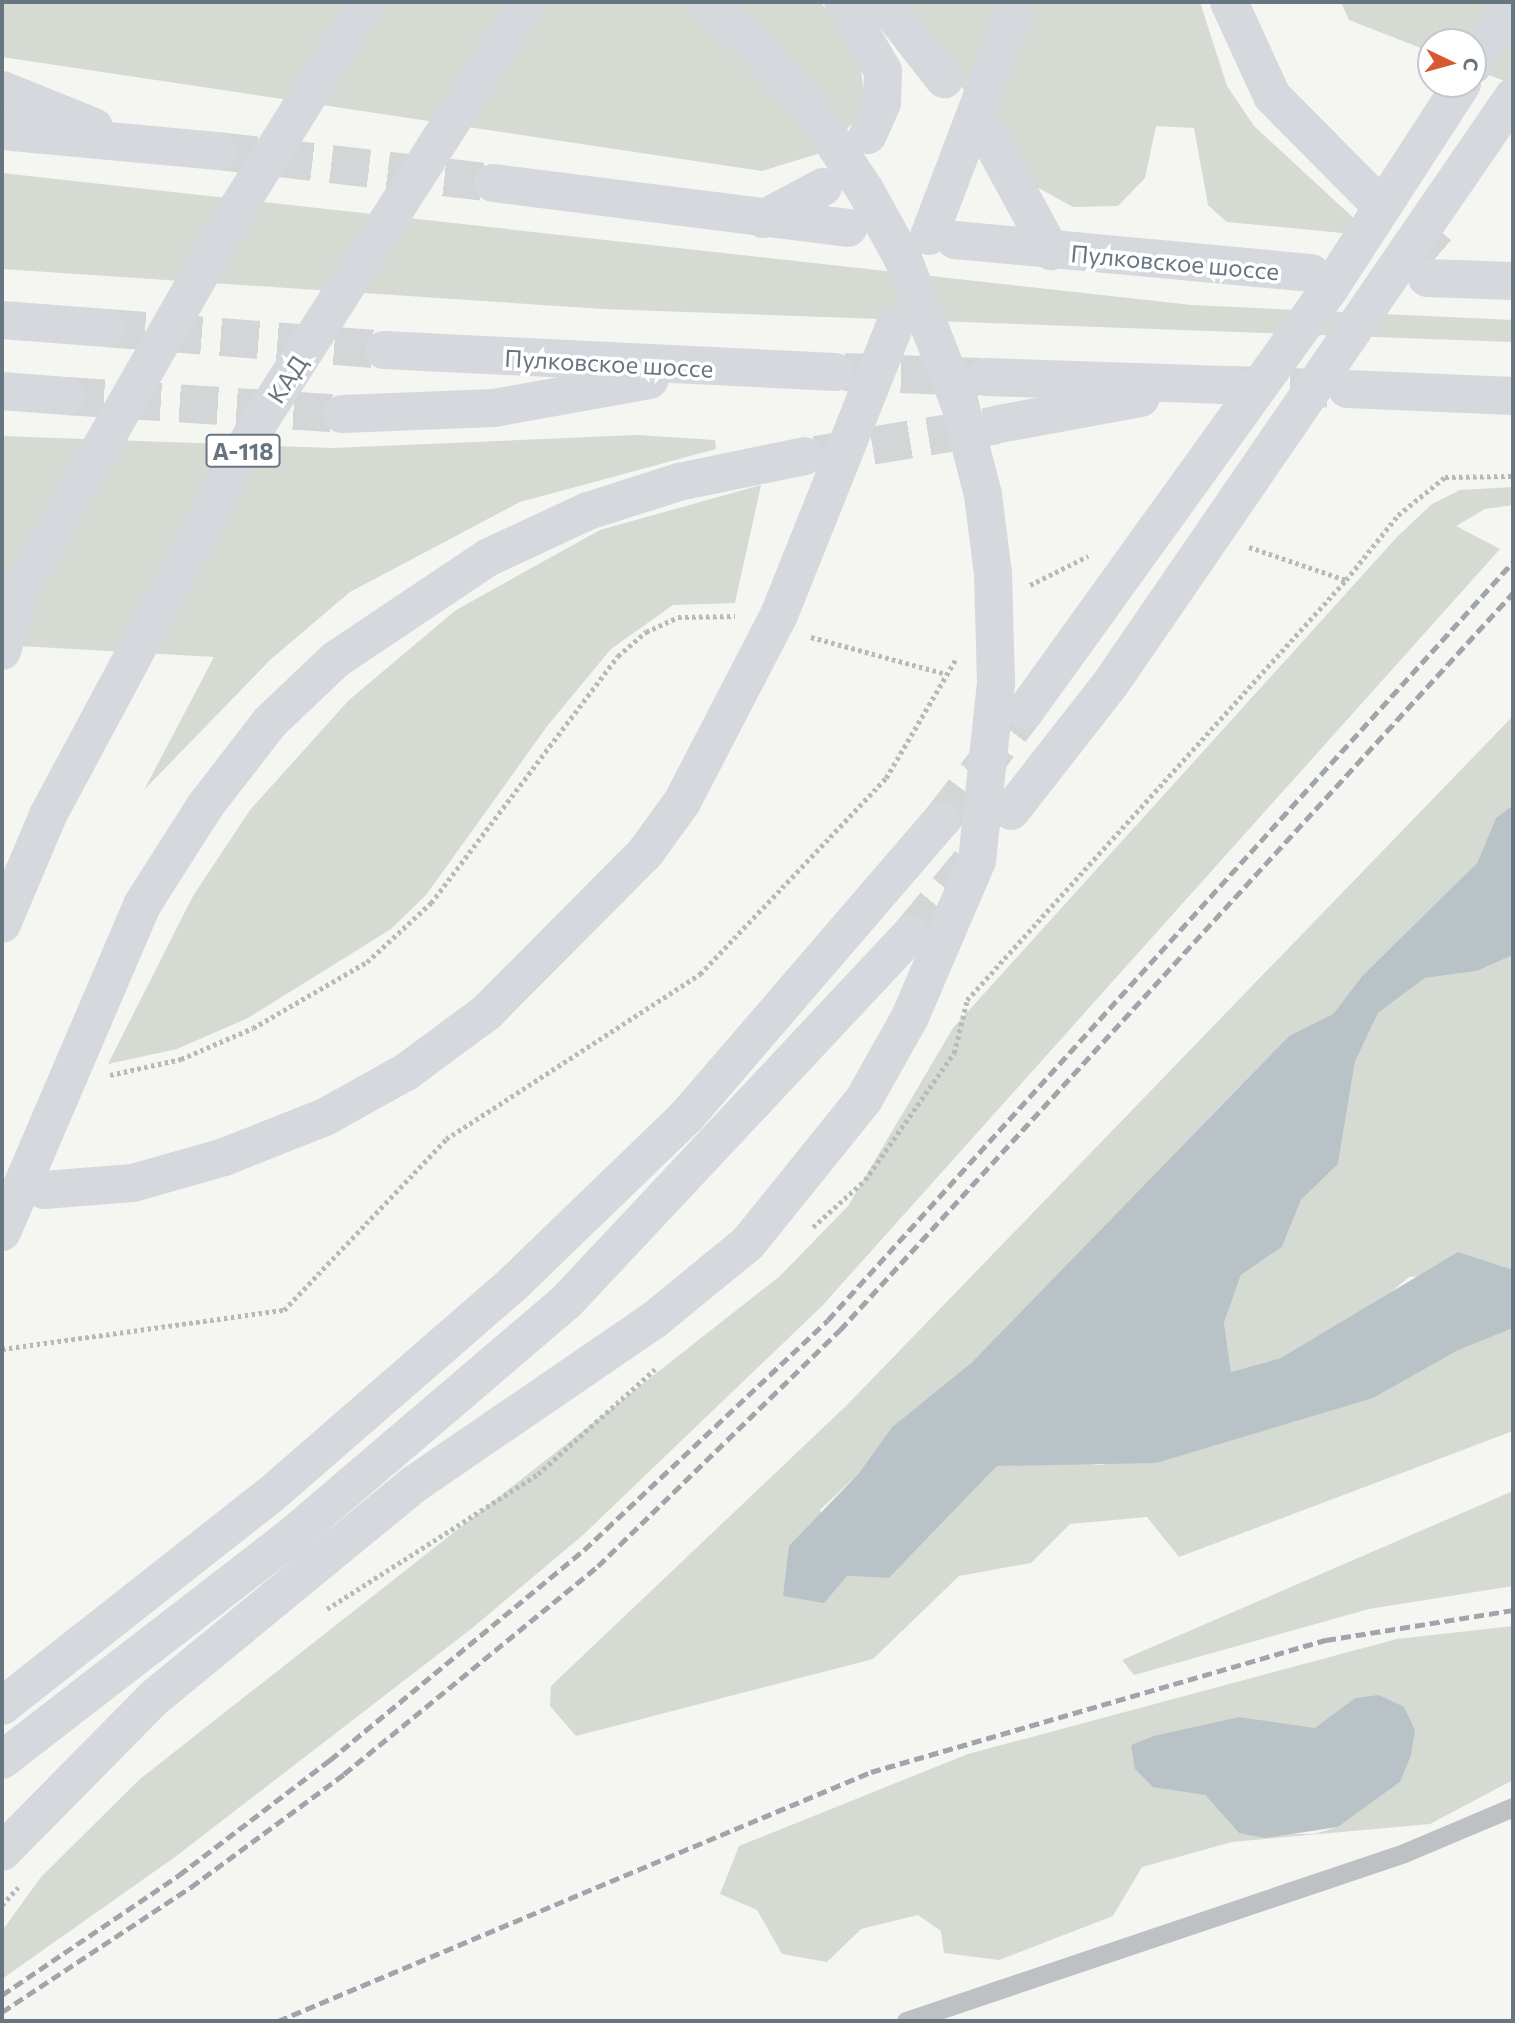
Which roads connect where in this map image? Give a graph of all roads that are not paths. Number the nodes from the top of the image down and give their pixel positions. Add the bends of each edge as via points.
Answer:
1 (367, 2) edge
2 (528, 2) edge
3 (704, 2) edge
4 (843, 2) edge
5 (884, 2) edge
6 (1018, 2) edge
7 (1229, 2) edge
8 (1512, 2) edge
9 (1487, 42) edge
10 (944, 79) dead end
11 (2, 90) edge
12 (1513, 97) edge
13 (1453, 98) edge
14 (2, 131) edge
15 (869, 135) dead end
16 (989, 137) dead end
17 (131, 142) junction
18 (218, 151) tunnel mouth
19 (493, 183) tunnel mouth
20 (823, 187) dead end
21 (1367, 192) tunnel mouth
22 (763, 219) junction
23 (848, 228) dead end
24 (1051, 251) junction
25 (1444, 271) tunnel mouth
26 (1311, 273) dead end
27 (1513, 281) edge
28 (2, 320) edge
29 (895, 325) dead end
30 (107, 328) tunnel mouth
31 (384, 350) tunnel mouth
32 (720, 368) junction
33 (835, 372) tunnel mouth
34 (986, 377) tunnel mouth
35 (1347, 390) tunnel mouth
36 (2, 391) edge
37 (66, 396) tunnel mouth
38 (1513, 396) edge
39 (342, 414) tunnel mouth
40 (999, 424) tunnel mouth
41 (804, 456) tunnel mouth
42 (11, 599) edge
43 (2, 652) edge
44 (1026, 710) tunnel mouth
45 (1011, 811) dead end
46 (940, 821) tunnel mouth
47 (2, 924) edge
48 (911, 934) tunnel mouth
49 (44, 1190) dead end
50 (2, 1232) edge
51 (2, 1706) edge
52 (2, 1760) edge
53 (1513, 1807) edge
54 (2, 1852) edge
55 (906, 2021) edge

1 - 42 main road via 239,206
2 - 47 main road, КАД / А-118 via 256,427 48,815
3 - 54 main road via 752,43 811,110 865,190 903,259 960,405 983,495 993,574 996,682 977,861 910,1017 864,1099 748,1243 654,1320 402,1494 155,1697
4 - 15 main road via 883,71 882,103
5 - 10 main road
6 - 24 main road, Пулковское шоссе via 942,238
7 - 21 main road via 1272,96
8 - 9 main road
11 - 17 main road
12 - 45 main road via 1111,683
13 - 44 main road via 1330,288
14 - 17 main road
16 - 24 main road
17 - 18 main road
19 - 22 main road
20 - 22 main road
22 - 23 main road
24 - 26 main road, Пулковское шоссе
25 - 27 main road
28 - 30 main road
29 - 49 main road via 779,615 682,802 645,853 487,1012 394,1079 325,1117 225,1157 133,1183
31 - 32 main road, Пулковское шоссе
32 - 33 main road, Пулковское шоссе
32 - 39 main road via 494,408
34 - 40 main road via 1223,385
35 - 38 main road
36 - 37 main road
41 - 50 main road via 614,503 489,557 335,660 270,722 205,806 142,905
42 - 43 main road
46 - 51 main road via 686,1117 514,1282 268,1497
48 - 52 main road via 566,1302 293,1535
53 - 55 lane via 1404,1853

